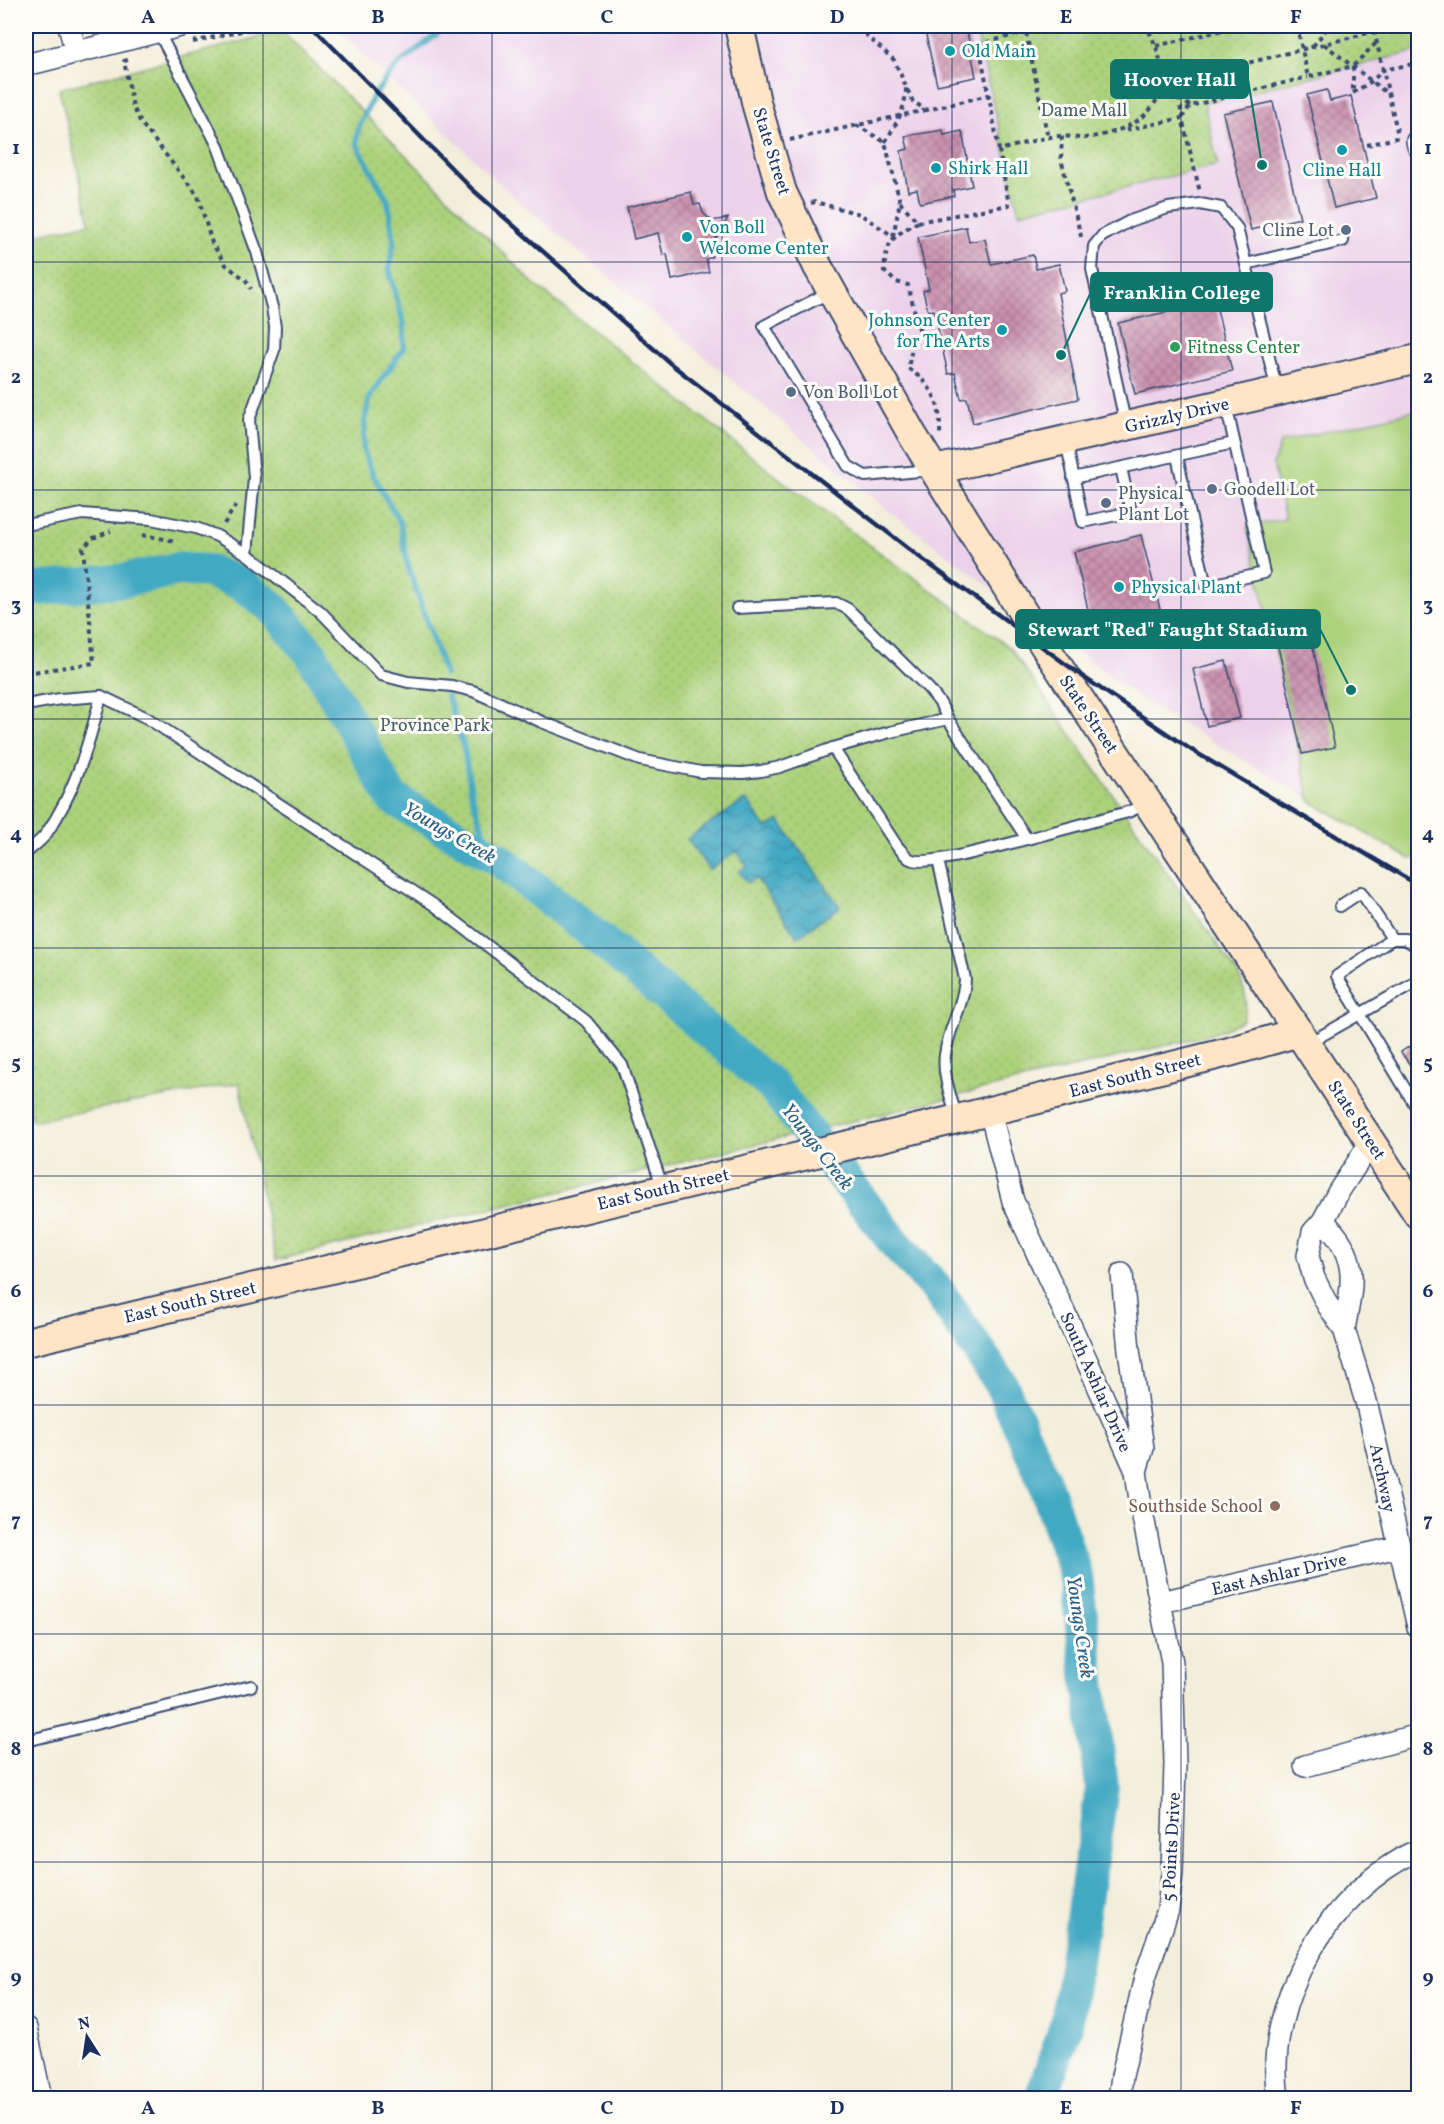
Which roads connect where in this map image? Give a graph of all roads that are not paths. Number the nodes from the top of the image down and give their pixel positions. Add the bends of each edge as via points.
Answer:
1 (69, 26) edge
2 (180, 26) edge
3 (739, 26) edge
4 (162, 40) junction
5 (76, 52) junction
6 (26, 65) edge
7 (1343, 241) dead end
8 (1246, 264) junction
9 (832, 292) junction
10 (1419, 360) edge
11 (1278, 392) junction
12 (1226, 404) junction
13 (1126, 427) junction
14 (1066, 440) junction
15 (1234, 443) junction
16 (1177, 456) junction
17 (937, 458) junction
18 (1121, 468) junction
19 (1073, 478) junction
20 (26, 525) edge
21 (247, 554) junction
22 (737, 608) dead end
23 (101, 696) junction
24 (26, 705) edge
25 (948, 719) junction
26 (833, 747) junction
27 (1149, 802) junction
28 (1027, 838) junction
29 (26, 853) edge
30 (938, 860) junction
31 (1340, 906) dead end
32 (1392, 939) junction
33 (1419, 947) edge
34 (1419, 981) edge
35 (1360, 1015) junction
36 (1303, 1038) junction
37 (1419, 1110) edge
38 (990, 1111) junction
39 (951, 1121) junction
40 (1371, 1142) junction
41 (663, 1189) junction
42 (1419, 1214) edge
43 (1323, 1221) junction
44 (1122, 1275) dead end
45 (1344, 1329) junction
46 (26, 1342) edge
47 (1136, 1471) junction
48 (1398, 1547) junction
49 (1161, 1602) junction
50 (1419, 1627) edge
51 (1172, 1662) joint
52 (250, 1686) dead end
53 (1419, 1735) edge
54 (26, 1741) edge
55 (1305, 1766) dead end
56 (1419, 1850) edge
57 (26, 2028) edge
58 (34, 2086) edge
59 (1119, 2098) edge
60 (1278, 2098) edge

1 - 5 street
2 - 4 street
3 - 9 street, State Street via 782,192
4 - 5 street
4 - 21 lane via 217,144 257,252 272,307 274,350 249,420 254,478
5 - 6 street
7 - 8 lane
8 - 11 lane
8 - 13 lane via 1237,228 1221,208 1200,204 1168,208 1112,228 1094,246 1092,264
9 - 17 street, State Street via 913,436
9 - 17 lane via 764,326 848,466 865,476
10 - 11 street, Grizzly Drive
11 - 12 street, Grizzly Drive
12 - 13 street, Grizzly Drive
12 - 15 lane
13 - 14 street, Grizzly Drive
14 - 17 street, Grizzly Drive
14 - 19 lane
15 - 16 lane
15 - 16 lane via 1264,573 1206,586
16 - 18 lane
17 - 27 street, State Street via 1025,616
18 - 19 lane
18 - 19 lane via 1131,512 1083,522
20 - 21 lane via 82,514 151,519 196,528
21 - 26 lane via 321,612 381,675 473,691 640,760 701,772 761,771
22 - 25 lane via 836,603 848,609 929,689
23 - 24 lane
23 - 29 lane via 90,742 66,800 45,836
23 - 41 lane via 147,718 434,905 585,1021 622,1065
25 - 26 lane
25 - 28 lane
26 - 30 lane via 897,846 910,859
27 - 28 lane via 1128,812
27 - 36 street, State Street
28 - 30 lane
30 - 39 lane via 965,979 944,1063
31 - 32 lane via 1361,892
32 - 33 lane via 1405,939
32 - 35 lane via 1337,976
34 - 35 lane
35 - 36 lane
35 - 37 lane
36 - 38 street, East South Street via 1229,1052
36 - 40 street, State Street
38 - 39 street, East South Street
38 - 47 street, South Ashlar Drive via 1017,1211
39 - 41 street, East South Street
40 - 42 street, State Street
40 - 43 street, Archway
41 - 46 street, East South Street
43 - 45 street, Archway via 1345,1247 1351,1268
43 - 45 street, Archway via 1313,1232 1308,1256 1314,1278
44 - 47 street via 1143,1448
45 - 48 street, Archway via 1367,1405
47 - 49 street, South Ashlar Drive
48 - 49 street, East Ashlar Drive
48 - 50 street, Archway
49 - 51 street, South Ashlar Drive
51 - 59 street, 5 Points Drive via 1175,1764 1168,1910 1145,1977
52 - 54 lane
53 - 55 street
56 - 60 street via 1373,1878 1343,1905 1318,1937 1298,1973 1285,2012 1278,2051
57 - 58 street

